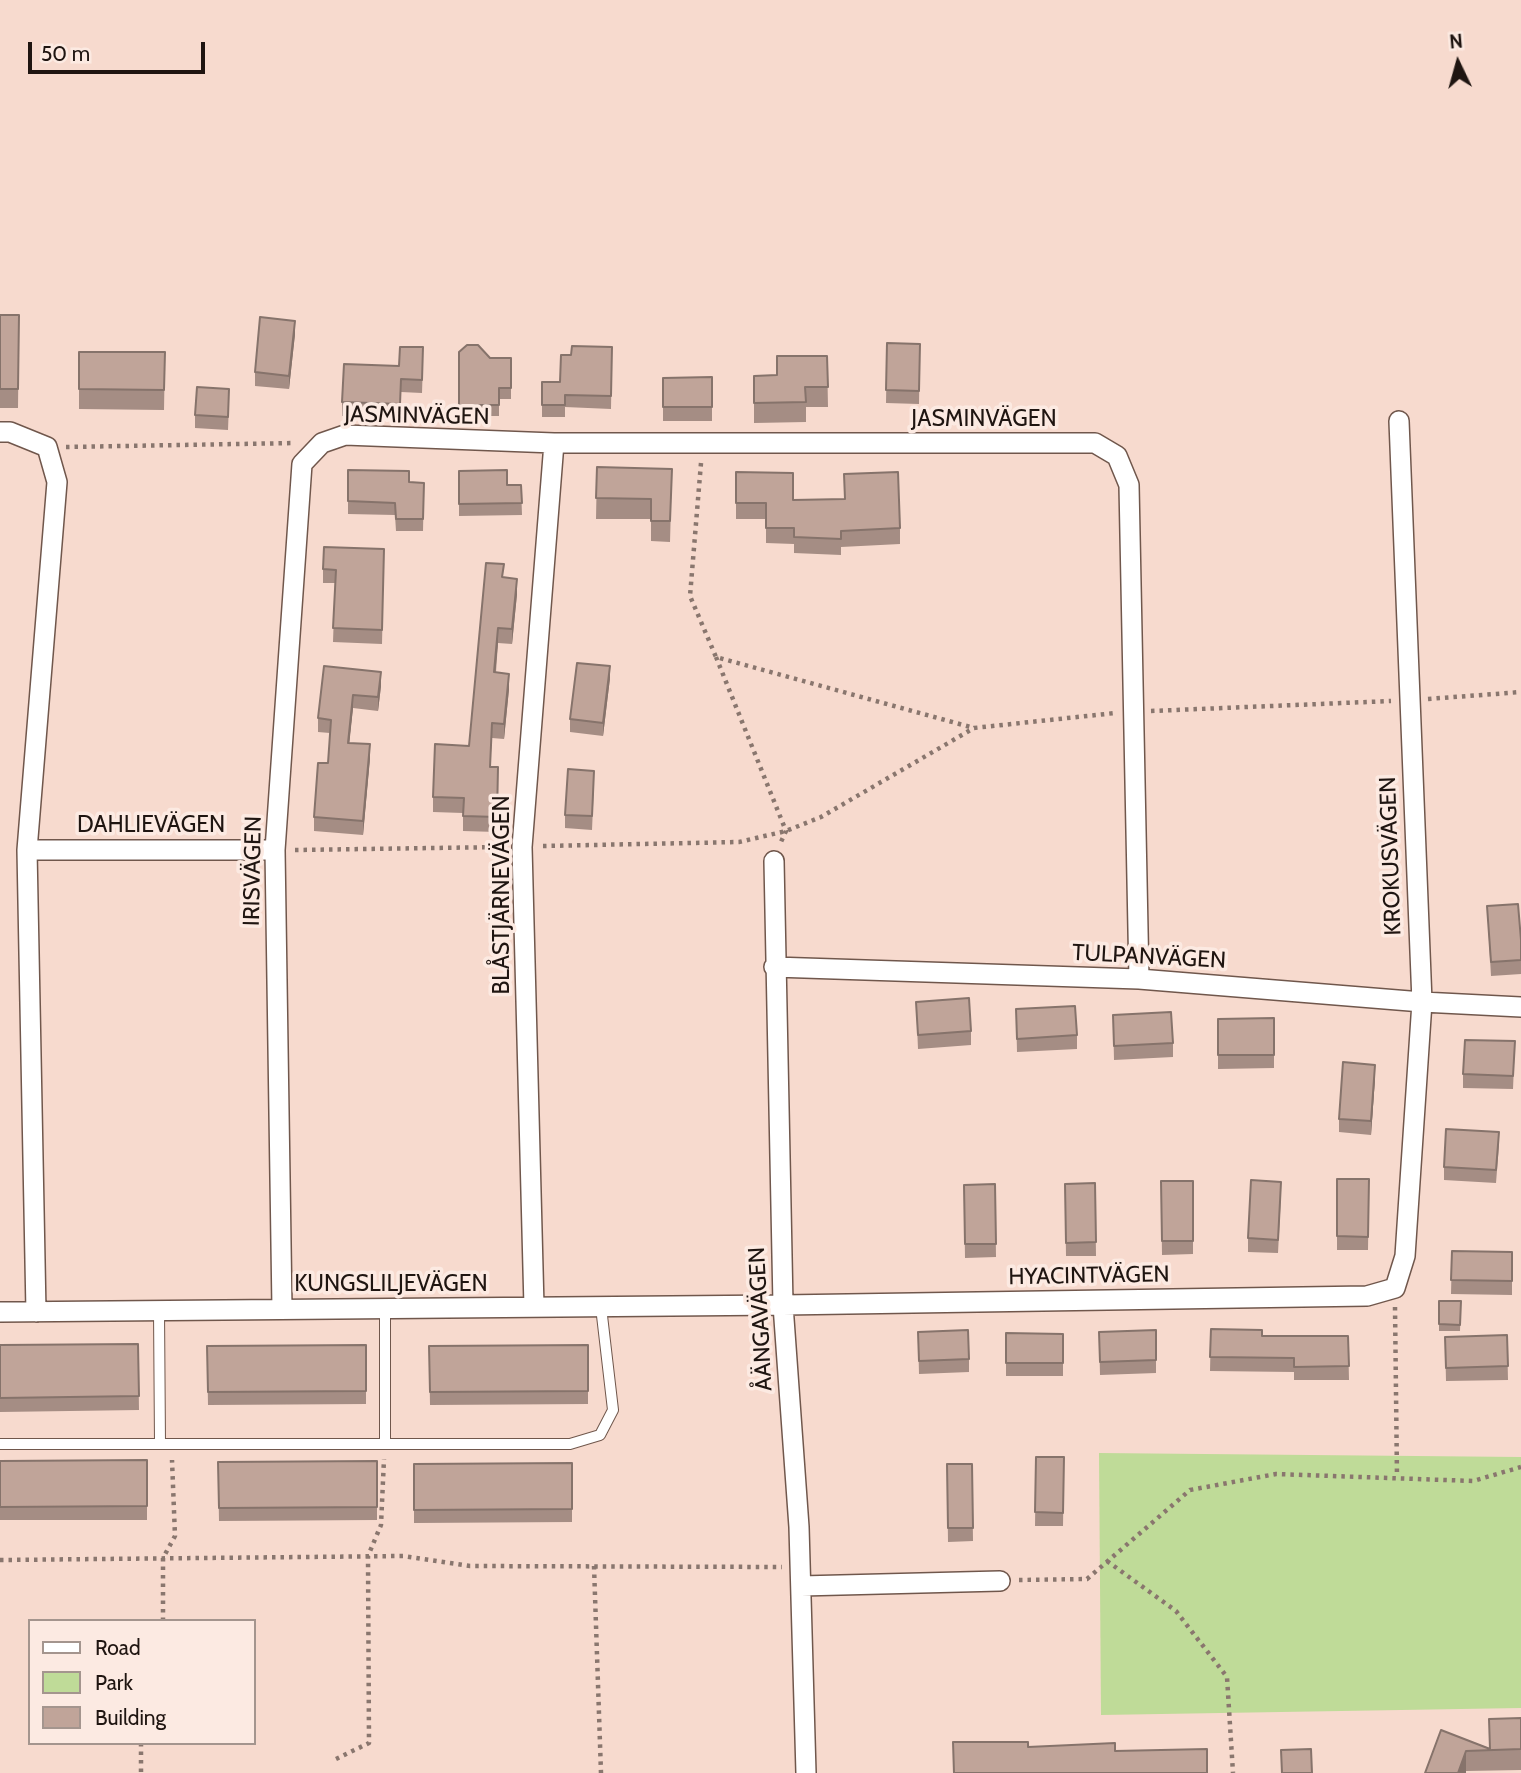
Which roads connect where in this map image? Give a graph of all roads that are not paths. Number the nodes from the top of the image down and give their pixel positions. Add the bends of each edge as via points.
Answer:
1 (1399, 421) dead end
2 (0, 432) edge
3 (322, 443) joint
4 (554, 443) junction
5 (27, 850) junction
6 (275, 850) junction
7 (774, 861) dead end
8 (774, 967) junction
9 (1139, 979) junction
10 (1422, 1002) junction
11 (1521, 1007) edge
12 (1395, 1287) joint
13 (783, 1305) junction
14 (534, 1307) junction
15 (601, 1307) junction
16 (385, 1308) junction
17 (282, 1309) junction
18 (159, 1310) junction
19 (0, 1312) edge
20 (36, 1312) junction
21 (0, 1444) edge
22 (166, 1444) junction
23 (385, 1444) junction
24 (801, 1576) junction
25 (1000, 1581) road end
26 (806, 1773) edge

1 - 10 street, KROKUSVÄGEN
2 - 5 street via 47,447 57,482
3 - 4 street, JASMINVÄGEN via 345,435
3 - 6 street, IRISVÄGEN via 302,464
4 - 9 street, JASMINVÄGEN via 1095,443 1117,456 1129,485
4 - 14 street, BLÅSTJÄRNEVÄGEN via 522,847
5 - 6 street, DAHLIEVÄGEN
5 - 20 street
6 - 17 street, IRISVÄGEN
7 - 8 street, ÅÄNGAVÄGEN
8 - 9 street, TULPANVÄGEN
8 - 13 street, ÅÄNGAVÄGEN
9 - 10 street, TULPANVÄGEN
10 - 11 street, TULPANVÄGEN
10 - 12 street, KROKUSVÄGEN via 1405,1256
12 - 13 street, HYACINTVÄGEN via 1367,1296
13 - 15 street, KUNGSLILJEVÄGEN
13 - 24 street, ÅÄNGAVÄGEN
14 - 15 street, KUNGSLILJEVÄGEN
14 - 16 street, KUNGSLILJEVÄGEN
15 - 23 lane via 613,1410 600,1435 570,1444
16 - 17 street, KUNGSLILJEVÄGEN
16 - 23 lane
17 - 18 street, KUNGSLILJEVÄGEN
18 - 20 street, KUNGSLILJEVÄGEN
18 - 22 lane
19 - 20 street, KUNGSLILJEVÄGEN
21 - 22 lane
22 - 23 lane
24 - 25 street
24 - 26 street, ÅÄNGAVÄGEN

